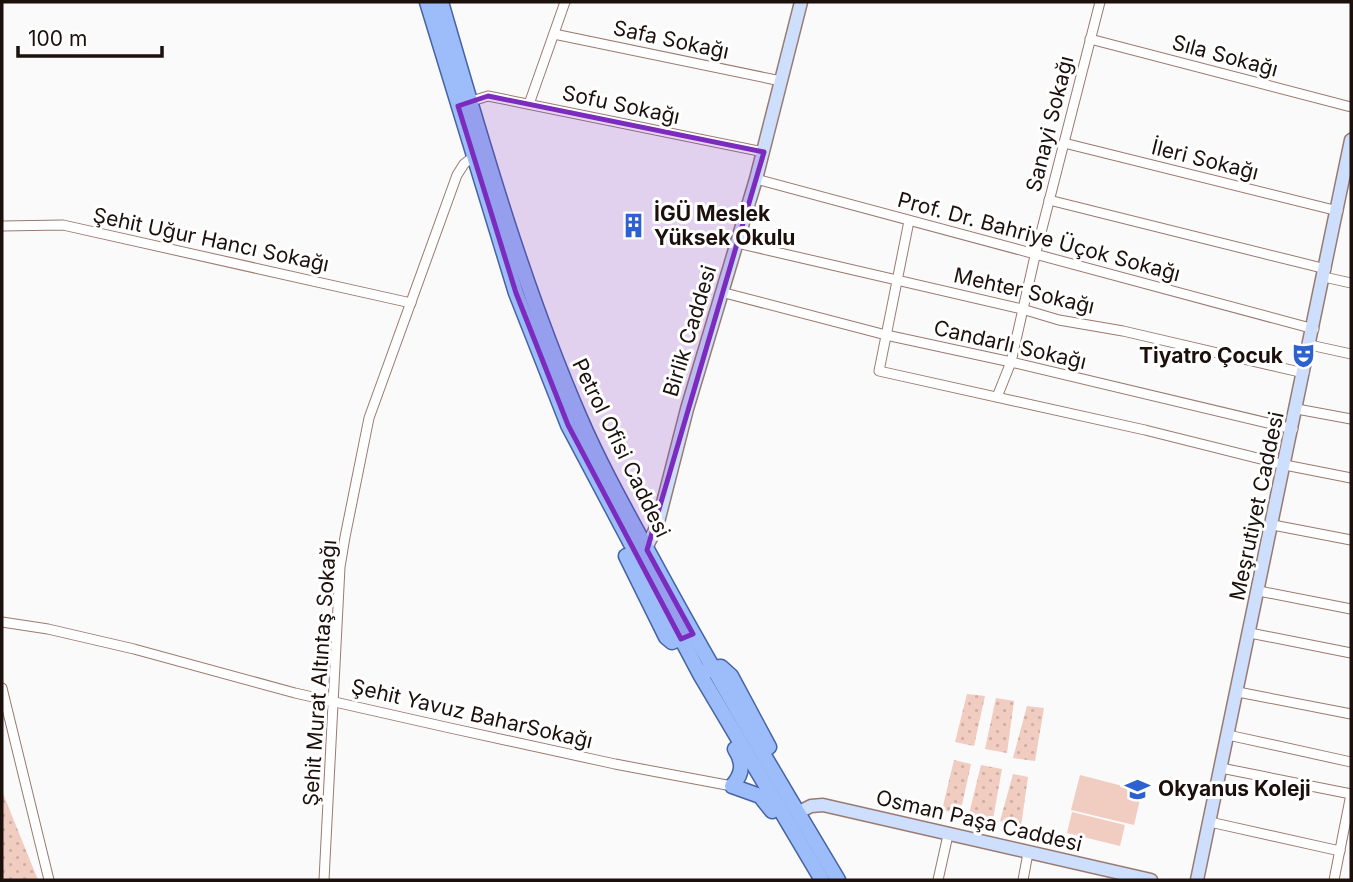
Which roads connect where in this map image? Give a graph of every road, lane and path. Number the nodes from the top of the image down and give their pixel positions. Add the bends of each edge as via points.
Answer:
1 (427, 2) edge
2 (442, 2) edge
3 (565, 2) edge
4 (801, 2) edge
5 (1100, 2) edge
6 (554, 34) junction
7 (1090, 39) junction
8 (781, 81) junction
9 (465, 104) junction
10 (529, 104) junction
11 (1351, 107) edge
12 (1351, 140) edge
13 (1064, 143) junction
14 (764, 152) junction
15 (474, 156) junction
16 (1348, 174) edge
17 (756, 179) junction
18 (1049, 200) junction
19 (1338, 211) junction
20 (909, 220) junction
21 (2, 226) edge
22 (737, 243) junction
23 (1035, 256) junction
24 (1325, 273) junction
25 (896, 280) junction
26 (1351, 282) edge
27 (721, 292) junction
28 (411, 303) junction
29 (1022, 309) junction
30 (1314, 329) junction
31 (886, 335) junction
32 (1310, 345) junction
33 (1351, 354) edge
34 (1011, 362) junction
35 (1304, 373) junction
36 (997, 397) junction
37 (1297, 409) junction
38 (1351, 419) edge
39 (1293, 429) junction
40 (1285, 465) junction
41 (1351, 478) edge
42 (1273, 525) junction
43 (1351, 540) edge
44 (646, 548) junction
45 (1259, 591) junction
46 (1351, 609) edge
47 (2, 622) edge
48 (1250, 633) junction
49 (687, 636) junction
50 (1351, 653) edge
51 (706, 672) junction
52 (2, 688) edge
53 (1238, 691) junction
54 (334, 701) junction
55 (1351, 714) edge
56 (1228, 735) junction
57 (1351, 762) edge
58 (1221, 768) junction
59 (732, 786) junction
60 (1351, 794) edge
61 (799, 812) junction
62 (1210, 822) junction
63 (948, 835) junction
64 (1340, 851) junction
65 (1028, 853) junction
66 (813, 866) junction
67 (1114, 876) edge
68 (49, 880) edge
69 (324, 880) edge
70 (822, 880) edge
71 (838, 880) edge
72 (938, 880) edge
73 (1023, 880) edge
74 (1151, 880) edge
75 (1197, 880) edge
76 (1334, 880) edge

1 - 9 main road, Petrol Ofisi Caddesi
2 - 9 main road, Petrol Ofisi Caddesi
3 - 6 street
4 - 8 main road, Birlik Caddesi
5 - 7 street, Sanayi Sokağı
6 - 8 street, Safa Sokağı
6 - 10 street
7 - 11 street, Sıla Sokağı
7 - 13 street, Sanayi Sokağı
8 - 14 main road, Birlik Caddesi
9 - 10 street, Sofu Sokağı via 488,96
9 - 15 main road, Petrol Ofisi Caddesi
9 - 44 main road, Petrol Ofisi Caddesi via 544,333 594,449
10 - 14 street, Sofu Sokağı
12 - 16 main road, Meşrutiyet Caddesi
13 - 18 street, Sanayi Sokağı
13 - 19 street, İleri Sokağı
14 - 17 main road, Birlik Caddesi
15 - 28 street, Şehit Murat Altıntaş Sokağı via 457,175
15 - 49 main road, Petrol Ofisi Caddesi via 521,306 599,497 666,637 672,642
16 - 19 main road, Meşrutiyet Caddesi
17 - 20 street, Prof. Dr. Bahriye Üçok Sokağı
17 - 22 main road, Birlik Caddesi
18 - 23 street, Sanayi Sokağı
18 - 24 street
19 - 24 main road, Meşrutiyet Caddesi
20 - 23 street, Prof. Dr. Bahriye Üçok Sokağı
20 - 25 street
21 - 28 street, Şehit Uğur Hancı Sokağı via 63,225
22 - 25 street, Mehter Sokağı
22 - 27 main road, Birlik Caddesi
23 - 29 street, Sanayi Sokağı
23 - 30 street, Prof. Dr. Bahriye Üçok Sokağı
24 - 26 street
24 - 30 main road, Meşrutiyet Caddesi
25 - 29 street, Mehter Sokağı
25 - 31 street
27 - 31 street, Candarlı Sokağı
27 - 44 main road, Birlik Caddesi via 657,526
28 - 54 street, Şehit Murat Altıntaş Sokağı via 369,418 345,537
29 - 34 street, Sanayi Sokağı
29 - 35 street, Mehter Sokağı
30 - 32 main road, Meşrutiyet Caddesi
31 - 34 street, Candarlı Sokağı
31 - 36 street via 879,371
32 - 33 street
32 - 35 main road, Meşrutiyet Caddesi
34 - 36 street, Sanayi Sokağı
34 - 39 street, Candarlı Sokağı
35 - 37 main road, Meşrutiyet Caddesi
36 - 40 street
37 - 38 street
37 - 39 main road, Meşrutiyet Caddesi
39 - 40 main road, Meşrutiyet Caddesi
40 - 41 street
40 - 42 main road, Meşrutiyet Caddesi
42 - 43 street
42 - 45 main road, Meşrutiyet Caddesi
44 - 49 main road, Petrol Ofisi Caddesi
45 - 46 street
45 - 48 main road, Meşrutiyet Caddesi
47 - 54 street, Şehit Yavuz BaharSokağı via 134,649
48 - 50 street
48 - 53 main road, Meşrutiyet Caddesi
49 - 51 main road, Petrol Ofisi Caddesi
51 - 59 main road via 699,683 702,692 740,757 740,773
51 - 61 main road via 721,667 738,688
51 - 66 main road, Petrol Ofisi Caddesi
52 - 68 street
53 - 55 street
53 - 56 main road, Meşrutiyet Caddesi
54 - 59 street, Şehit Yavuz BaharSokağı via 602,762
54 - 69 street, Şehit Murat Altıntaş Sokağı
56 - 57 street
56 - 58 main road, Meşrutiyet Caddesi
58 - 60 street
58 - 62 main road, Meşrutiyet Caddesi
59 - 66 main road via 766,801
60 - 64 street
61 - 63 main road, Osman Paşa Caddesi via 823,805
61 - 71 main road
62 - 64 street
62 - 75 main road, Meşrutiyet Caddesi
63 - 65 main road, Osman Paşa Caddesi
63 - 72 street
64 - 76 street
65 - 67 main road, Osman Paşa Caddesi
65 - 73 street
66 - 70 main road, Petrol Ofisi Caddesi
67 - 74 main road, Osman Paşa Caddesi

